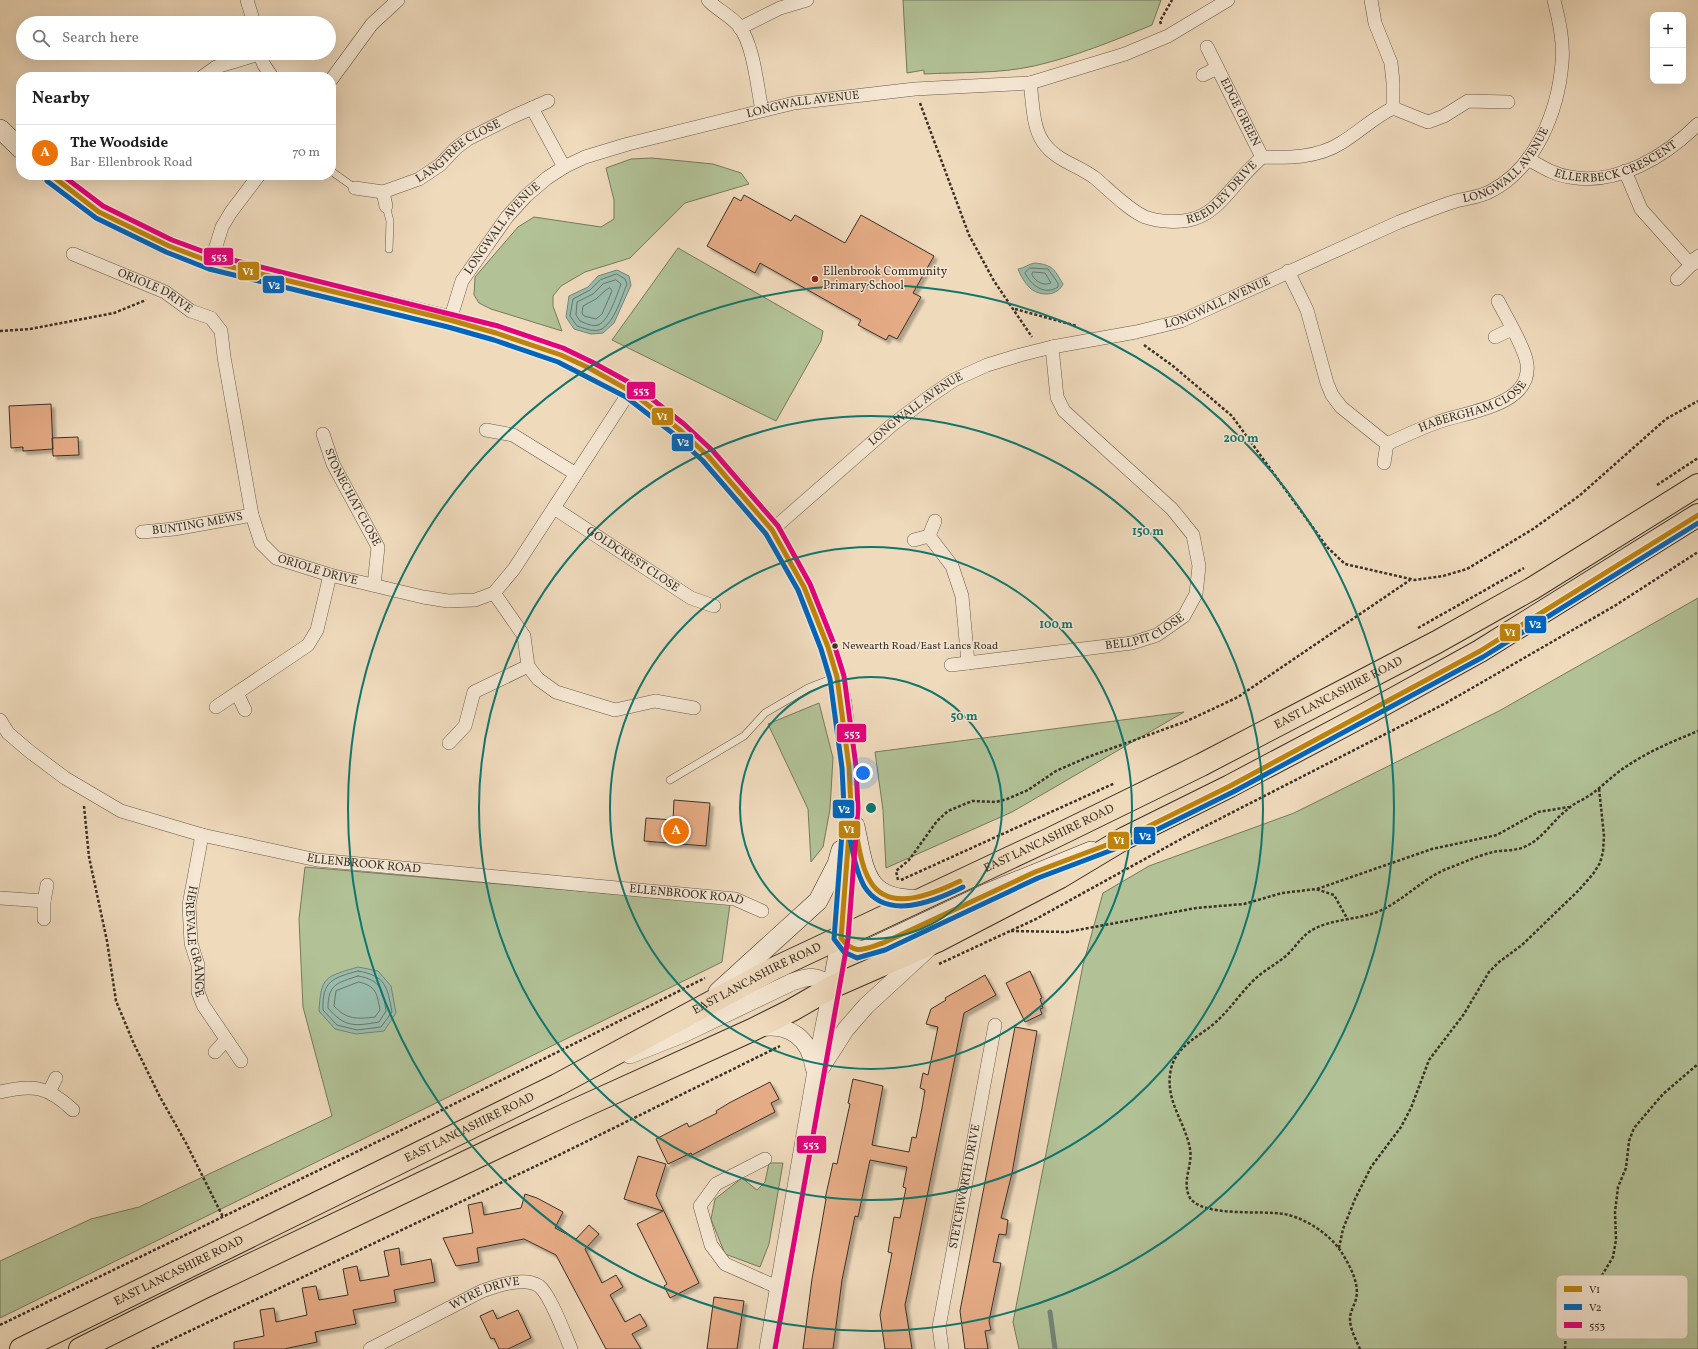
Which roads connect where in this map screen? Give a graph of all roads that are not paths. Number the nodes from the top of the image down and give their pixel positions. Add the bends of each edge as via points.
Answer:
1 (248, 0) edge
2 (398, 0) edge
3 (708, 0) edge
4 (807, 0) edge
5 (1228, 0) edge
6 (1371, 0) edge
7 (1554, 0) edge
8 (252, 16) edge
9 (740, 28) junction
10 (1207, 47) dead end
11 (239, 60) edge
12 (262, 60) edge
13 (1217, 68) junction
14 (209, 72) edge
15 (269, 72) edge
16 (336, 73) edge
17 (1203, 75) dead end
18 (1030, 83) junction
19 (548, 101) dead end
20 (1508, 102) dead end
21 (532, 108) junction
22 (1392, 108) junction
23 (762, 110) junction
24 (1698, 124) edge
25 (0, 131) edge
26 (16, 144) edge
27 (1262, 157) junction
28 (1528, 159) junction
29 (564, 167) junction
30 (1625, 171) junction
31 (336, 175) edge
32 (57, 180) edge
33 (255, 180) edge
34 (355, 188) joint
35 (383, 192) junction
36 (386, 206) joint
37 (389, 250) dead end
38 (73, 254) dead end
39 (1694, 260) edge
40 (211, 262) junction
41 (1288, 271) junction
42 (1677, 279) dead end
43 (1498, 301) dead end
44 (450, 320) junction
45 (1512, 329) junction
46 (1495, 337) dead end
47 (1052, 347) junction
48 (630, 391) junction
49 (486, 430) dead end
50 (324, 434) dead end
51 (1387, 444) junction
52 (1384, 464) dead end
53 (576, 474) junction
54 (1698, 485) edge
55 (554, 508) junction
56 (252, 514) junction
57 (1698, 515) edge
58 (935, 521) dead end
59 (772, 530) junction
60 (142, 532) dead end
61 (929, 536) junction
62 (914, 540) dead end
63 (330, 575) junction
64 (374, 585) junction
65 (494, 593) junction
66 (714, 606) dead end
67 (968, 663) junction
68 (528, 666) junction
69 (951, 666) dead end
70 (837, 677) junction
71 (237, 693) junction
72 (216, 708) dead end
73 (694, 708) dead end
74 (245, 710) dead end
75 (0, 720) edge
76 (4, 736) edge
77 (449, 743) dead end
78 (670, 780) dead end
79 (851, 807) junction
80 (202, 835) junction
81 (1125, 838) junction
82 (47, 885) dead end
83 (0, 898) edge
84 (922, 898) junction
85 (44, 901) junction
86 (762, 911) dead end
87 (44, 919) dead end
88 (841, 938) junction
89 (937, 941) junction
90 (832, 987) junction
91 (702, 1006) junction
92 (995, 1025) dead end
93 (752, 1030) junction
94 (226, 1040) junction
95 (215, 1052) dead end
96 (240, 1061) dead end
97 (816, 1076) junction
98 (56, 1078) dead end
99 (557, 1085) junction
100 (0, 1092) edge
101 (49, 1092) junction
102 (73, 1110) dead end
103 (765, 1159) dead end
104 (778, 1287) junction
105 (22, 1349) edge
106 (80, 1349) edge
107 (370, 1349) edge
108 (571, 1349) edge
109 (768, 1349) edge
110 (942, 1349) edge

1 - 8 street
2 - 16 street via 372,24
3 - 9 street via 728,14
4 - 9 street via 780,8
5 - 18 street, LONGWALL AVENUE via 1168,36 1118,56
6 - 22 street via 1375,23 1391,63
7 - 28 street, LONGWALL AVENUE via 1561,39 1562,62 1559,84 1551,114
9 - 23 street via 751,57
10 - 13 street, EDGE GREEN
11 - 14 street via 216,67
12 - 15 street
13 - 17 street, EDGE GREEN
13 - 27 street, EDGE GREEN
18 - 23 street, LONGWALL AVENUE via 915,90 816,100
18 - 27 street, REEDLEY DRIVE via 1036,124 1043,142 1066,163 1093,177 1144,217 1182,221 1201,216 1226,197
19 - 21 street, LANGTREE CLOSE
20 - 22 street via 1468,101 1444,116 1428,122
21 - 29 street
21 - 35 street, LANGTREE CLOSE via 468,139 440,165 419,179
22 - 27 street, REEDLEY DRIVE via 1340,143 1313,154 1291,158
23 - 29 street, LONGWALL AVENUE via 628,144 585,157
24 - 30 street, ELLERBECK CRESCENT via 1665,152
25 - 26 main road
28 - 30 street, ELLERBECK CRESCENT via 1554,173 1586,179
28 - 41 street, LONGWALL AVENUE via 1504,184 1489,192 1434,208
29 - 44 street, LONGWALL AVENUE via 526,196 508,216 462,281
30 - 39 street via 1645,214
31 - 34 lane
32 - 40 main road via 99,212 169,246
33 - 40 street via 222,227
34 - 35 street, LANGTREE CLOSE
35 - 36 street
36 - 37 lane via 390,221
38 - 56 street, ORIOLE DRIVE via 165,292 191,311 211,318 221,331
39 - 42 street
40 - 44 main road
41 - 47 street, LONGWALL AVENUE via 1181,321
41 - 51 street via 1307,310 1332,395 1341,407
43 - 45 street, HABERGHAM CLOSE
44 - 48 main road via 561,355
45 - 46 street
45 - 51 street, HABERGHAM CLOSE via 1528,364 1525,383 1516,394 1486,409 1435,423
47 - 59 street, LONGWALL AVENUE via 987,365 954,380 892,425
47 - 67 street, BELLPIT CLOSE via 1057,397 1064,411 1172,509 1193,535 1199,566 1196,594 1184,616 1157,635 1132,643
48 - 53 street, ORIOLE DRIVE
48 - 59 main road via 680,430 708,456
49 - 53 street via 513,435
50 - 64 street, STONECHAT CLOSE via 333,464 378,547
51 - 52 street
53 - 55 street, ORIOLE DRIVE
54 - 84 highway, EAST LANCASHIRE ROAD via 1533,588 1437,642 1201,765
55 - 65 street, ORIOLE DRIVE via 514,569
55 - 66 street, GOLDCREST CLOSE via 692,598
56 - 60 street, BUNTING MEWS via 174,529
56 - 63 street, ORIOLE DRIVE via 261,543 276,558
57 - 81 highway, EAST LANCASHIRE ROAD via 1480,651 1285,757
58 - 61 street
59 - 70 main road via 804,586
61 - 62 street
61 - 67 street via 952,566 962,596
63 - 64 street, ORIOLE DRIVE
63 - 71 street via 314,638 308,645
64 - 65 street, ORIOLE DRIVE via 448,601 475,600
65 - 68 street via 524,636
67 - 69 street, BELLPIT CLOSE
68 - 73 street via 538,679 556,692 615,710 655,701
68 - 77 street via 474,692 465,726
70 - 78 lane via 808,688 765,713 744,736
70 - 79 main road via 848,759
71 - 72 street
71 - 74 street
75 - 76 street, ELLENBROOK ROAD
76 - 80 street, ELLENBROOK ROAD via 65,778 121,811
79 - 84 main road via 863,862 873,887 895,898
79 - 88 main road
79 - 91 main road via 837,864 818,901
80 - 86 street, ELLENBROOK ROAD via 317,860 735,899
80 - 94 street, HEREVALE GRANGE via 189,905 191,943 198,965 198,992 203,1005
81 - 88 main road via 992,890 868,949 858,951 848,947
81 - 89 highway, EAST LANCASHIRE ROAD via 1060,877
82 - 85 street
83 - 85 street
84 - 88 highway, EAST LANCASHIRE ROAD
85 - 87 street
88 - 90 main road
88 - 91 highway, EAST LANCASHIRE ROAD
89 - 90 highway, EAST LANCASHIRE ROAD
89 - 97 street via 866,1006 846,1029
90 - 93 highway, EAST LANCASHIRE ROAD
90 - 97 street
90 - 99 street via 822,979 808,977 792,982 683,1034
91 - 99 highway, EAST LANCASHIRE ROAD
92 - 110 street, STETCHWORTH DRIVE via 940,1319
93 - 97 street via 769,1027 792,1032 809,1048
93 - 106 highway, EAST LANCASHIRE ROAD via 562,1116
94 - 95 street
94 - 96 street, HEREVALE GRANGE
97 - 104 street
98 - 101 street
99 - 105 highway, EAST LANCASHIRE ROAD
100 - 101 street via 28,1086
101 - 102 street
103 - 104 street via 716,1184 700,1206 711,1245 725,1264
104 - 109 street
107 - 108 street, WYRE DRIVE via 482,1291 501,1284 521,1282 539,1286 549,1299

